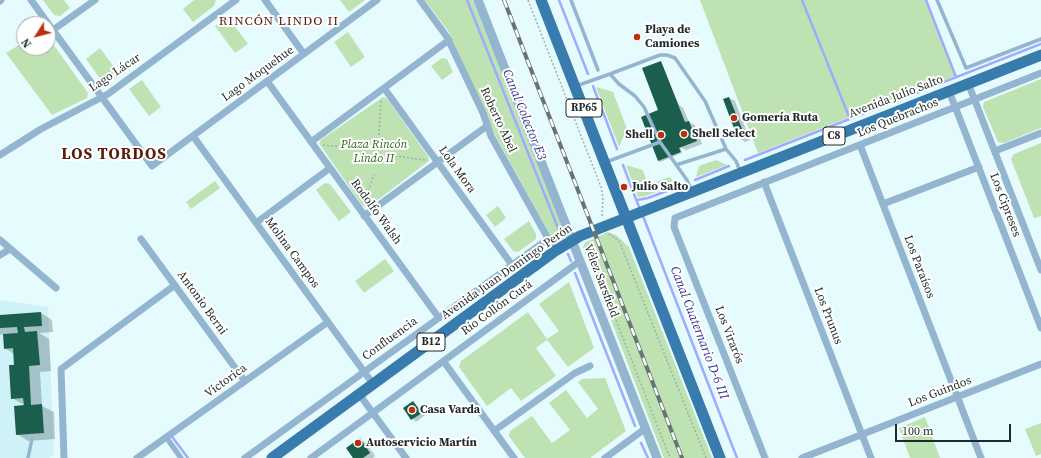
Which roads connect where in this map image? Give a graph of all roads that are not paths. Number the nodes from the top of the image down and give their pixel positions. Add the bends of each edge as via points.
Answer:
1 (32, 0) edge
2 (95, 0) edge
3 (264, 0) edge
4 (377, 0) edge
5 (420, 0) edge
6 (478, 0) edge
7 (541, 0) edge
8 (571, 0) edge
9 (937, 0) edge
10 (231, 1) edge
11 (43, 16) edge
12 (56, 28) edge
13 (56, 34) edge
14 (1041, 39) edge
15 (449, 40) junction
16 (304, 54) junction
17 (1041, 55) edge
18 (598, 70) dead end
19 (1041, 73) edge
20 (610, 74) junction
21 (267, 81) junction
22 (968, 83) junction
23 (575, 86) junction
24 (384, 88) junction
25 (949, 91) junction
26 (102, 97) junction
27 (975, 100) junction
28 (955, 107) junction
29 (487, 126) junction
30 (1041, 133) edge
31 (193, 136) junction
32 (311, 142) junction
33 (660, 142) junction
34 (860, 145) junction
35 (726, 149) junction
36 (995, 151) junction
37 (0, 155) edge
38 (438, 162) junction
39 (605, 162) junction
40 (676, 165) junction
41 (979, 167) junction
42 (330, 168) junction
43 (740, 172) junction
44 (764, 182) junction
45 (691, 191) junction
46 (883, 204) junction
47 (364, 216) junction
48 (626, 217) junction
49 (674, 220) joint
50 (256, 223) junction
51 (141, 239) dead end
52 (548, 239) junction
53 (0, 240) edge
54 (572, 240) junction
55 (10, 249) junction
56 (555, 251) junction
57 (0, 255) edge
58 (580, 261) junction
59 (512, 265) junction
60 (1041, 270) edge
61 (175, 285) junction
62 (56, 288) dead end
63 (438, 318) junction
64 (328, 322) junction
65 (1041, 328) edge
66 (444, 362) junction
67 (1041, 364) edge
68 (590, 366) dead end
69 (364, 372) junction
70 (244, 380) junction
71 (373, 384) junction
72 (359, 394) junction
73 (957, 397) junction
74 (373, 413) junction
75 (646, 428) junction
76 (494, 431) junction
77 (862, 434) junction
78 (166, 437) junction
79 (32, 439) dead end
80 (28, 458) edge
81 (64, 458) edge
82 (137, 458) edge
83 (181, 458) edge
84 (245, 458) edge
85 (272, 458) edge
86 (311, 458) edge
87 (406, 458) edge
88 (514, 458) edge
89 (605, 458) edge
90 (657, 458) edge
91 (720, 458) edge
92 (765, 458) edge
93 (802, 458) edge
94 (871, 458) edge
95 (981, 458) edge

1 - 11 street
2 - 12 street
3 - 16 street
4 - 16 street, Lago Moquehue
5 - 15 street, Roberto Abel
6 - 54 street, Vélez Sarsfield
7 - 23 main road, RP65
8 - 18 lane
9 - 14 lane via 966,68
10 - 26 street, Lago Lácar
13 - 26 street
15 - 24 street
15 - 29 street, Roberto Abel
16 - 21 street, Lago Moquehue
17 - 22 main road, Avenida Julio Salto / C8
19 - 27 street, Los Quebrachos
20 - 23 lane
20 - 33 lane via 636,96 644,107
20 - 35 lane via 660,55 675,58 706,101
21 - 31 street, Lago Moquehue
21 - 32 street, Rodolfo Walsh
22 - 25 main road, Avenida Julio Salto / C8
22 - 27 street, Los Cipreses
23 - 39 main road, RP65
24 - 32 street
24 - 38 street, Lola Mora
25 - 28 street, Los Cipreses
25 - 43 main road, Avenida Julio Salto / C8
26 - 31 street, Lago Moquehue via 152,166
26 - 37 street, Lago Lácar
27 - 28 street, Los Quebrachos
27 - 36 street, Los Cipreses
28 - 34 street, Los Quebrachos
28 - 41 street, Los Cipreses
29 - 38 street
29 - 52 street, Roberto Abel
30 - 36 street
31 - 50 street, Molina Campos
32 - 42 street, Rodolfo Walsh
33 - 39 lane
33 - 40 lane
34 - 44 street, Los Quebrachos
34 - 46 street, Los Paraísos
35 - 40 lane
35 - 43 lane via 736,161
36 - 60 street, Los Cipreses
38 - 47 street
38 - 59 street, Lola Mora
39 - 48 main road, RP65
40 - 45 lane via 687,180
41 - 46 street
41 - 65 street, Los Cipreses
42 - 47 street, Rodolfo Walsh
42 - 50 street
43 - 45 main road, Avenida Julio Salto / C8
44 - 49 street, Los Quebrachos
44 - 77 street, Los Prunus
45 - 48 main road, Avenida Julio Salto / C8
46 - 73 street, Los Paraísos
47 - 63 street, Rodolfo Walsh
48 - 54 main road, Avenida Juan Domingo Perón / B12
48 - 91 main road, RP65
49 - 92 street, Los Virarós via 674,227
50 - 64 street, Molina Campos
51 - 61 street, Antonio Berni
52 - 56 street, Roberto Abel
52 - 59 street, Confluencia
53 - 55 street
54 - 56 main road, Avenida Juan Domingo Perón / B12
54 - 58 street, Vélez Sarsfield
55 - 57 street
55 - 62 street
56 - 71 main road, Avenida Juan Domingo Perón / B12
58 - 66 street, Río Collón Curá
58 - 75 street, Vélez Sarsfield
59 - 63 street, Confluencia
61 - 70 street, Antonio Berni
61 - 81 street via 62,368 60,374
63 - 69 street, Confluencia
64 - 69 street, Molina Campos
64 - 70 street, Victorica
66 - 74 street, Río Collón Curá
66 - 76 street
67 - 73 street, Los Guindos
68 - 76 street via 575,373
69 - 71 street, Molina Campos
69 - 84 street, Confluencia
70 - 78 street, Victorica
71 - 72 main road, Avenida Juan Domingo Perón / B12
72 - 74 street
72 - 85 main road, Avenida Juan Domingo Perón / B12
73 - 77 street, Los Guindos
73 - 95 street, Los Paraísos
74 - 86 street, Río Collón Curá
74 - 87 street
75 - 89 street
75 - 90 street, Vélez Sarsfield
76 - 88 street
77 - 93 street, Los Guindos
77 - 94 street, Los Prunus
78 - 82 street, Victorica
78 - 83 street
79 - 80 lane

